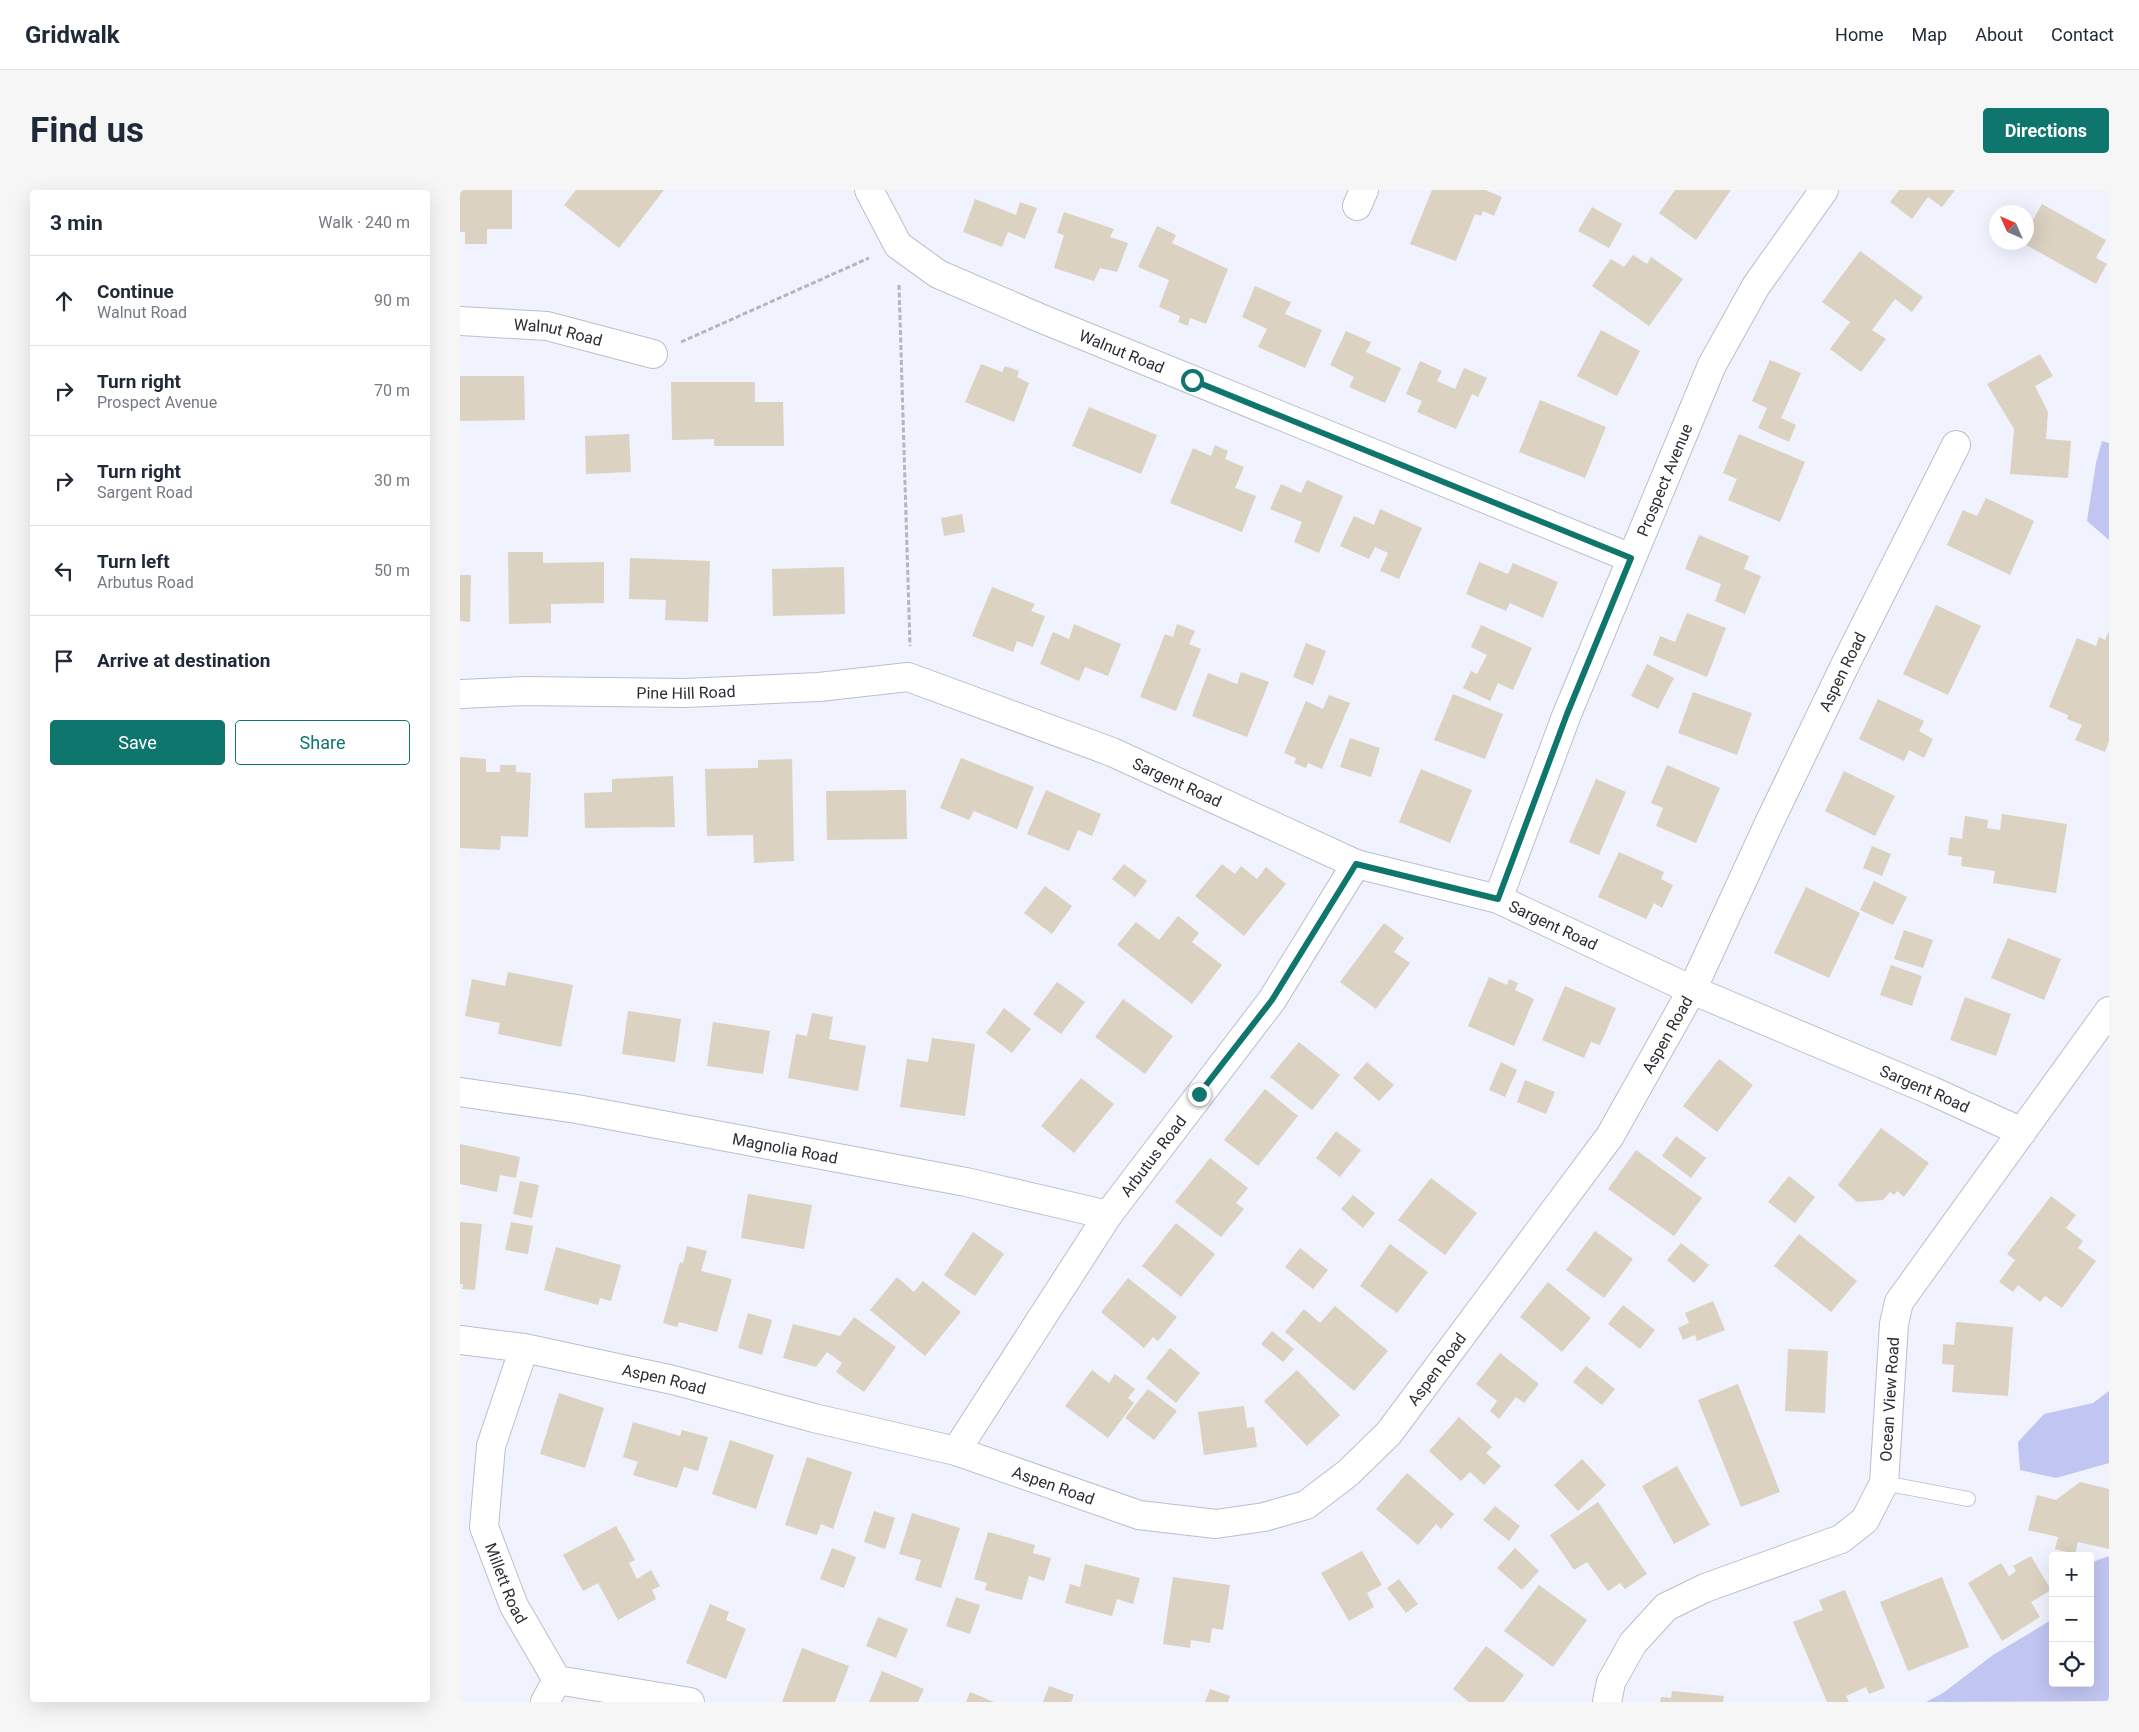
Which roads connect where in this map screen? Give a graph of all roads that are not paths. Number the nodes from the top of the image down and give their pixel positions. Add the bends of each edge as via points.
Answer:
1 (869, 190) edge
2 (1824, 190) edge
3 (460, 321) edge
4 (653, 354) road end
5 (1956, 445) dead end
6 (1631, 558) junction
7 (911, 678) joint
8 (460, 694) edge
9 (1356, 864) junction
10 (1498, 899) junction
11 (1692, 990) junction
12 (2109, 1011) edge
13 (460, 1092) edge
14 (2022, 1132) junction
15 (1108, 1215) junction
16 (460, 1340) edge
17 (524, 1348) junction
18 (956, 1452) junction
19 (1884, 1483) junction
20 (1968, 1500) dead end
21 (551, 1691) edge
22 (690, 1702) edge
23 (1608, 1702) edge

1 - 6 street, Walnut Road via 898,245 938,274 1031,315
2 - 6 street, Prospect Avenue via 1756,286 1712,365
3 - 4 street, Walnut Road via 547,326
5 - 11 street, Aspen Road via 1843,670
6 - 10 street, Prospect Avenue
7 - 8 street, Pine Hill Road via 819,687 685,693 525,691
7 - 9 street, Sargent Road via 1112,752
9 - 10 street, Sargent Road
9 - 15 street, Arbutus Road via 1272,1000
10 - 11 street, Sargent Road
11 - 14 street, Sargent Road
11 - 18 street, Aspen Road via 1610,1136 1389,1433 1348,1473 1306,1505 1264,1517 1216,1524 1139,1515
12 - 14 street, Ocean View Road
13 - 15 street, Magnolia Road via 577,1109 966,1182
14 - 19 street, Ocean View Road via 1899,1302 1894,1324
15 - 18 street, Arbutus Road
16 - 17 street, Aspen Road
17 - 18 street, Aspen Road via 673,1380
17 - 21 street, Millett Road via 491,1446 484,1528
19 - 20 lane
19 - 23 street, Ocean View Road via 1865,1520 1841,1539 1705,1588 1666,1607 1633,1643 1612,1682
21 - 22 street, Millett Road

